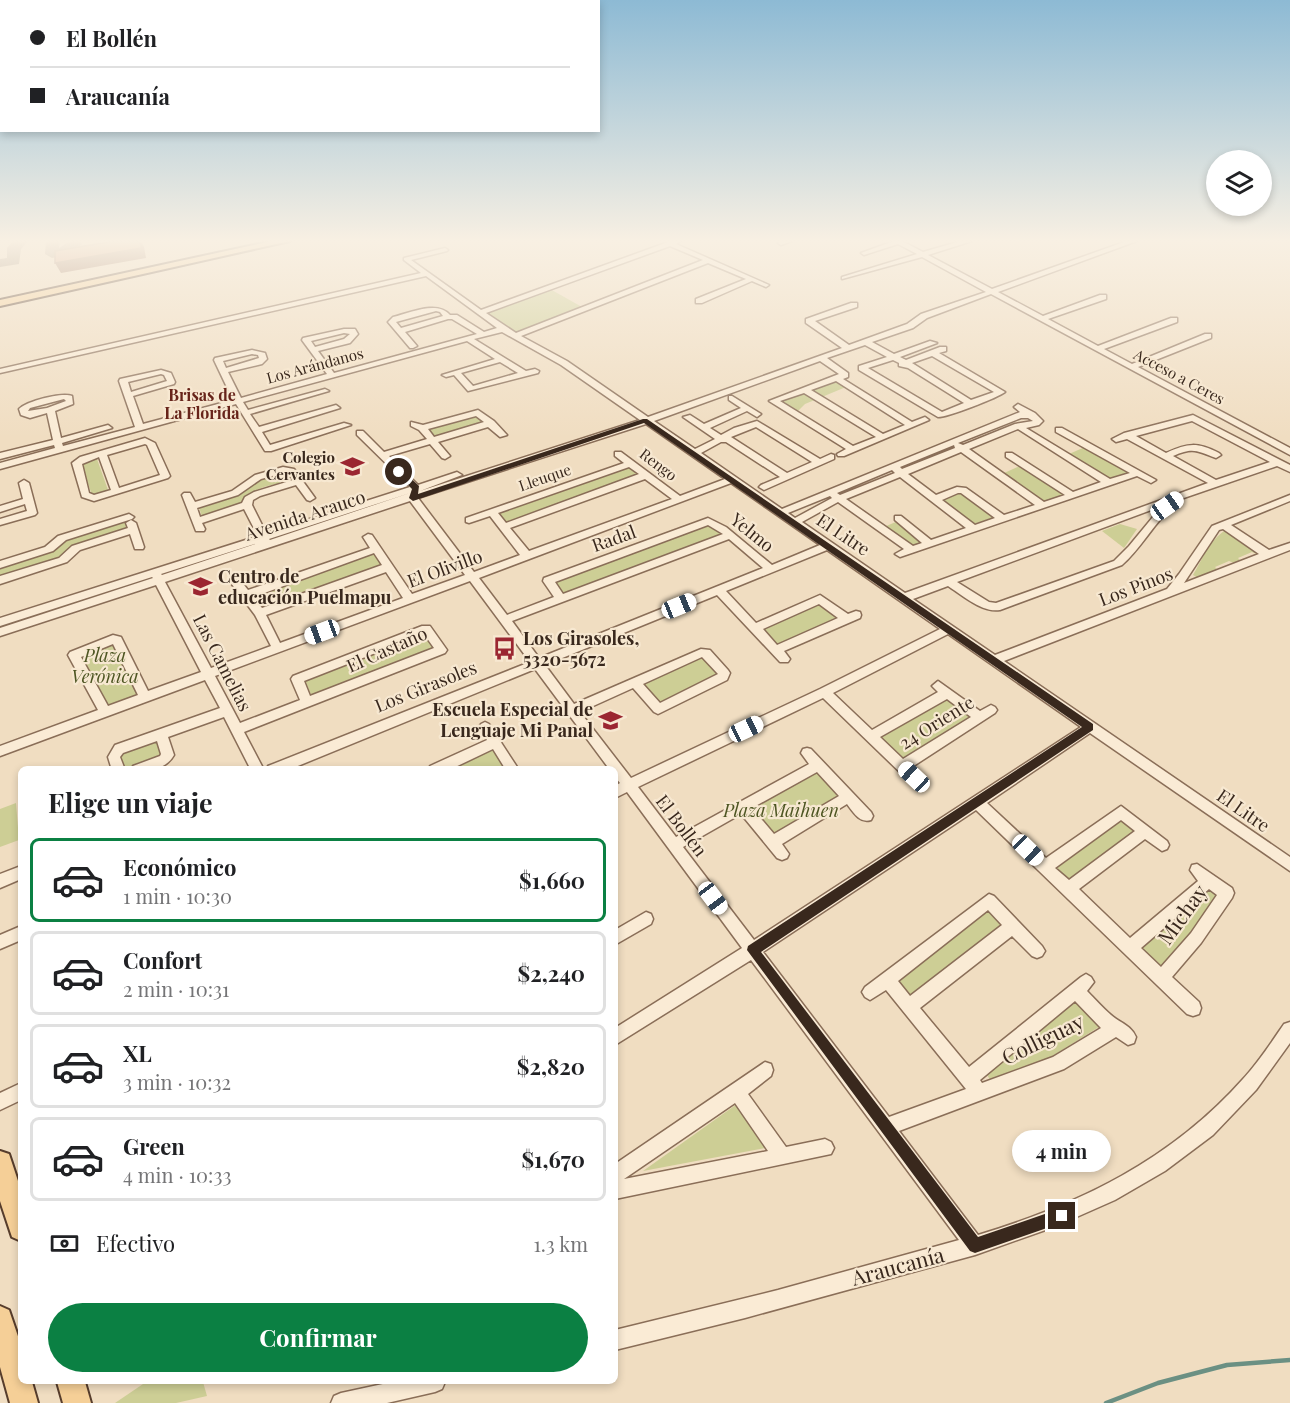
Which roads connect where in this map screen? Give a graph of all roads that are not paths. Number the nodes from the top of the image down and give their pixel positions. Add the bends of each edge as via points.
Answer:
1 (284, 306) edge
2 (471, 306) edge
3 (498, 306) edge
4 (590, 306) edge
5 (850, 306) edge
6 (951, 306) edge
7 (1018, 306) edge
8 (1077, 306) edge
9 (480, 313) junction
10 (448, 317) junction
11 (1042, 319) junction
12 (1174, 320) dead end
13 (503, 329) junction
14 (400, 331) junction
15 (484, 335) junction
16 (517, 335) junction
17 (1208, 336) dead end
18 (469, 339) junction
19 (865, 342) junction
20 (933, 343) dead end
21 (413, 346) junction
22 (848, 348) junction
23 (943, 349) dead end
24 (1097, 349) junction
25 (312, 350) junction
26 (428, 350) junction
27 (933, 353) junction
28 (893, 357) junction
29 (821, 358) junction
30 (502, 359) junction
31 (902, 364) junction
32 (1131, 367) junction
33 (0, 371) edge
34 (224, 371) junction
35 (535, 371) dead end
36 (330, 372) junction
37 (456, 372) junction
38 (525, 374) junction
39 (446, 375) dead end
40 (836, 378) junction
41 (805, 390) junction
42 (325, 391) dead end
43 (128, 395) junction
44 (236, 398) junction
45 (732, 398) dead end
46 (971, 404) junction
47 (1018, 407) dead end
48 (336, 408) dead end
49 (748, 408) junction
50 (50, 410) dead end
51 (245, 413) junction
52 (757, 414) dead end
53 (1032, 415) junction
54 (687, 417) dead end
55 (646, 418) junction
56 (925, 420) dead end
57 (491, 423) junction
58 (138, 424) junction
59 (347, 425) dead end
60 (911, 425) junction
61 (1018, 426) junction
62 (704, 428) junction
63 (256, 430) junction
64 (1059, 430) dead end
65 (360, 433) dead end
66 (504, 435) dead end
67 (1127, 435) junction
68 (882, 437) junction
69 (724, 439) junction
70 (1116, 439) dead end
71 (432, 441) junction
72 (84, 443) junction
73 (1084, 444) junction
74 (58, 445) junction
75 (957, 445) junction
76 (852, 449) junction
77 (1290, 452) edge
78 (102, 453) junction
79 (618, 454) dead end
80 (693, 454) junction
81 (1062, 454) junction
82 (383, 455) junction
83 (1008, 455) dead end
84 (1216, 455) dead end
85 (0, 456) edge
86 (445, 456) dead end
87 (88, 457) junction
88 (1164, 457) junction
89 (47, 460) dead end
90 (819, 462) junction
91 (1020, 462) junction
92 (1278, 462) junction
93 (631, 464) junction
94 (0, 466) edge
95 (1290, 468) edge
96 (897, 470) junction
97 (0, 473) edge
98 (997, 473) junction
99 (1138, 473) junction
100 (646, 475) junction
101 (240, 476) dead end
102 (785, 476) junction
103 (732, 480) junction
104 (1151, 480) dead end
105 (250, 481) junction
106 (298, 482) junction
107 (24, 483) dead end
108 (1108, 483) junction
109 (1216, 484) junction
110 (764, 487) dead end
111 (116, 492) junction
112 (414, 493) junction
113 (187, 495) dead end
114 (834, 495) junction
115 (1072, 495) junction
116 (1181, 496) junction
117 (310, 498) dead end
118 (1290, 498) edge
119 (935, 499) junction
120 (29, 500) junction
121 (679, 500) junction
122 (247, 505) junction
123 (1042, 505) junction
124 (192, 506) junction
125 (1146, 508) junction
126 (0, 509) edge
127 (492, 512) junction
128 (780, 513) junction
129 (1158, 513) junction
130 (909, 514) dead end
131 (898, 518) junction
132 (1002, 519) junction
133 (469, 520) dead end
134 (0, 522) edge
135 (713, 522) joint
136 (794, 523) junction
137 (1223, 524) junction
138 (878, 526) junction
139 (503, 527) junction
140 (974, 529) junction
141 (133, 530) junction
142 (51, 531) dead end
143 (729, 535) junction
144 (368, 537) dead end
145 (265, 541) junction
146 (929, 544) junction
147 (54, 545) junction
148 (828, 546) junction
149 (1290, 546) edge
150 (139, 547) dead end
151 (376, 549) junction
152 (912, 550) junction
153 (72, 553) junction
154 (900, 554) dead end
155 (1268, 555) junction
156 (527, 556) junction
157 (0, 565) edge
158 (76, 566) dead end
159 (388, 567) junction
160 (771, 569) junction
161 (157, 576) junction
162 (472, 577) junction
163 (0, 580) edge
164 (948, 581) junction
165 (237, 583) dead end
166 (719, 590) junction
167 (1168, 594) junction
168 (246, 596) junction
169 (561, 598) junction
170 (904, 598) junction
171 (410, 600) junction
172 (260, 613) junction
173 (504, 620) junction
174 (0, 622) edge
175 (754, 628) junction
176 (949, 629) junction
177 (0, 632) edge
178 (697, 642) dead end
179 (278, 648) junction
180 (705, 653) junction
181 (994, 660) junction
182 (537, 663) junction
183 (208, 675) junction
184 (635, 682) junction
185 (824, 692) junction
186 (145, 698) junction
187 (307, 703) junction
188 (572, 710) junction
189 (226, 711) junction
190 (105, 712) junction
191 (485, 727) dead end
192 (1090, 727) junction
193 (236, 730) junction
194 (161, 734) junction
195 (871, 736) junction
196 (495, 742) junction
197 (0, 751) edge
198 (807, 753) dead end
199 (818, 765) junction
200 (117, 766) edge
201 (148, 766) edge
202 (256, 766) edge
203 (283, 766) edge
204 (444, 766) edge
205 (510, 766) edge
206 (615, 766) edge
207 (903, 766) junction
208 (618, 771) edge
209 (914, 777) dead end
210 (629, 785) junction
211 (618, 790) edge
212 (848, 797) junction
213 (977, 802) junction
214 (743, 807) junction
215 (866, 816) dead end
216 (1145, 831) junction
217 (772, 842) junction
218 (674, 845) junction
219 (1162, 845) dead end
220 (782, 854) dead end
221 (1290, 865) edge
222 (1045, 867) junction
223 (1197, 870) dead end
224 (18, 873) edge
225 (0, 881) edge
226 (1208, 881) junction
227 (1068, 889) junction
228 (646, 919) dead end
229 (1013, 926) junction
230 (18, 934) edge
231 (618, 934) edge
232 (0, 942) edge
233 (1130, 948) junction
234 (753, 950) junction
235 (1037, 951) dead end
236 (1161, 978) junction
237 (887, 980) junction
238 (870, 992) dead end
239 (909, 1007) junction
240 (1193, 1008) dead end
241 (1111, 1026) junction
242 (1290, 1030) edge
243 (618, 1035) edge
244 (1128, 1038) dead end
245 (765, 1070) dead end
246 (969, 1078) junction
247 (737, 1092) junction
248 (18, 1093) edge
249 (980, 1093) junction
250 (0, 1102) edge
251 (886, 1127) junction
252 (825, 1149) dead end
253 (782, 1156) junction
254 (1, 1169) edge
255 (618, 1173) edge
256 (618, 1189) edge
257 (16, 1198) edge
258 (975, 1246) junction
259 (0, 1319) edge
260 (618, 1339) edge
261 (18, 1382) edge
262 (19, 1384) edge
263 (426, 1384) edge
264 (24, 1403) edge
265 (341, 1403) edge

1 - 33 street
2 - 9 street, El Litre
3 - 9 street
4 - 16 street
5 - 22 street via 808,321
6 - 19 street, Avenida Arauco
7 - 11 street, Acceso a Ceres
8 - 11 street
9 - 13 street, El Litre
10 - 14 street
10 - 14 street via 436,309 396,319 392,322
10 - 15 street
11 - 24 street, Acceso a Ceres
12 - 24 street
13 - 15 street, Los Arándanos
13 - 16 street, El Litre
14 - 21 street
15 - 18 street, Los Arándanos
16 - 55 street, El Litre
17 - 32 street
18 - 26 street, Los Arándanos
18 - 30 street
19 - 22 street, Avenida Arauco
19 - 28 street
20 - 28 street
21 - 26 street, Los Arándanos
21 - 36 street, Los Arándanos
22 - 29 street, Avenida Arauco
23 - 27 street
24 - 32 street, Acceso a Ceres
25 - 25 street via 306,340 344,331 354,334 347,341
25 - 36 street
26 - 36 street, Los Arándanos
27 - 31 street
27 - 46 street via 1001,392
28 - 31 street
28 - 46 street via 862,369 942,415
29 - 40 street via 844,375
29 - 55 street, Avenida Arauco
30 - 37 street
30 - 38 street
31 - 46 street
32 - 77 street, Acceso a Ceres
34 - 34 street via 219,360 261,353 263,361
34 - 44 street
35 - 38 street
36 - 44 street, Los Arándanos
37 - 38 street via 471,389
37 - 39 street
40 - 41 street
40 - 60 street
41 - 68 street
41 - 76 street via 773,401
42 - 51 street
43 - 43 street via 123,381 161,372 167,373 171,382
43 - 58 street
44 - 51 street
44 - 58 street, Los Arándanos
45 - 49 street
47 - 53 street
48 - 63 street
49 - 52 street
49 - 62 street
50 - 74 street
51 - 63 street
53 - 61 street via 1039,421
53 - 75 street via 1020,415
54 - 62 street
55 - 80 street, El Litre
55 - 112 street, Avenida Arauco
56 - 60 street
57 - 66 street
57 - 71 street
57 - 71 street via 480,413 474,413 418,426
58 - 72 street, Los Arándanos
58 - 74 street, Los Arándanos
59 - 63 street via 268,449
60 - 68 street
61 - 75 street
61 - 81 street
62 - 69 street
64 - 73 street
65 - 82 street, El Bollén
67 - 70 street
67 - 88 street
67 - 92 street via 1193,418
68 - 76 street
69 - 80 street
69 - 90 street via 757,424
69 - 102 street
71 - 82 street
71 - 86 street
72 - 74 street, Los Arándanos
72 - 87 street
73 - 81 street
73 - 99 street
74 - 85 street, Los Arándanos
74 - 94 street, Los Arándanos
75 - 96 street
75 - 98 street
76 - 90 street
78 - 87 street
78 - 111 street
78 - 111 street via 149,441 165,476
79 - 93 street, Rengo
80 - 103 street, El Litre
81 - 108 street
82 - 112 street, El Bollén
83 - 91 street
84 - 88 street via 1193,446
87 - 111 street via 77,463 85,495 94,498
88 - 109 street
89 - 97 street
90 - 102 street
91 - 98 street
91 - 115 street
92 - 95 street
92 - 109 street
93 - 100 street, Rengo
93 - 127 street, Lleuque
96 - 114 street
96 - 119 street
98 - 123 street
99 - 104 street
99 - 108 street
100 - 121 street, Rengo
100 - 139 street, Lleuque
101 - 105 street
102 - 110 street
103 - 121 street, El Olivillo
103 - 128 street, El Litre
105 - 106 street via 283,470 291,471
105 - 124 street via 235,493
106 - 117 street
106 - 122 street via 257,494 248,499
107 - 120 street
108 - 115 street
109 - 116 street
112 - 145 street, Avenida Arauco
112 - 162 street, El Bollén
113 - 124 street
114 - 128 street
114 - 136 street
114 - 138 street
115 - 123 street
116 - 125 street
116 - 129 street
118 - 137 street
119 - 132 street via 963,490
119 - 140 street
120 - 126 street
120 - 134 street via 32,513
121 - 156 street, El Olivillo
122 - 124 street via 199,525
122 - 145 street
123 - 132 street
125 - 129 street
125 - 164 street
127 - 133 street, Lleuque
127 - 139 street
128 - 136 street, El Litre
129 - 164 street via 1118,563 996,607 986,605
130 - 131 street
131 - 138 street
131 - 146 street
132 - 140 street
135 - 143 street, Yelmo
135 - 169 street, Radal via 548,581
136 - 148 street, El Litre
137 - 155 street
137 - 167 street via 1215,528 1184,577
138 - 152 street
139 - 156 street
140 - 146 street
141 - 147 street via 128,514 62,538
141 - 150 street
141 - 153 street via 76,548
142 - 147 street
143 - 160 street, Yelmo
143 - 169 street, Radal
144 - 151 street
145 - 161 street, Avenida Arauco
146 - 152 street
147 - 157 street
148 - 160 street, Los Girasoles
148 - 170 street, El Litre
149 - 155 street, Los Pinos
151 - 159 street
151 - 168 street
152 - 154 street
153 - 158 street
153 - 163 street via 63,560
155 - 167 street, Los Pinos
156 - 162 street, El Olivillo
159 - 171 street
159 - 172 street
160 - 166 street, Los Girasoles
161 - 174 street, Avenida Arauco
161 - 177 street, Avenida Arauco
161 - 183 street, Las Camelias
162 - 171 street, El Olivillo
162 - 173 street, El Bollén
164 - 170 street
165 - 168 street
166 - 175 street
166 - 182 street, Los Girasoles
167 - 181 street, Los Pinos
168 - 172 street
169 - 173 street, Radal
170 - 176 street, El Litre
171 - 179 street, El Olivillo
172 - 179 street
173 - 182 street, El Bollén
175 - 175 street via 815,597 852,617 780,655
176 - 181 street, El Litre
176 - 185 street
178 - 180 street
179 - 183 street, El Olivillo
180 - 184 street
180 - 184 street via 724,673 720,678 658,709
181 - 192 street, El Litre
182 - 188 street, El Bollén
182 - 203 street, Los Girasoles
183 - 186 street, El Olivillo
183 - 189 street, Las Camelias
184 - 188 street
185 - 195 street
185 - 210 street
186 - 190 street, El Olivillo
186 - 190 street via 117,640 113,639 75,655
187 - 187 street, El Castaño via 297,679 426,629 441,650
187 - 193 street, El Castaño
188 - 206 street, El Bollén
189 - 193 street, Las Camelias
189 - 194 street
190 - 197 street, El Olivillo
191 - 196 street
192 - 213 street
192 - 221 street, El Litre
193 - 202 street, Las Camelias
194 - 200 street via 119,749 114,757
194 - 201 street via 168,755
195 - 207 street
195 - 207 street, 24 Oriente via 942,689 985,714
196 - 204 street
196 - 205 street
198 - 199 street
199 - 212 street
199 - 214 street
207 - 209 street
208 - 210 street, El Bollén
210 - 211 street
210 - 218 street, El Bollén
212 - 215 street
212 - 217 street
213 - 222 street, Michay
213 - 234 street
214 - 217 street
214 - 218 street
216 - 219 street
216 - 222 street via 1121,812
216 - 227 street
217 - 220 street
218 - 234 street, El Bollén
222 - 227 street, Michay
223 - 226 street, Michay
224 - 225 street
226 - 233 street, Michay
226 - 236 street, Michay via 1227,893 1196,938
227 - 233 street, Michay
228 - 231 street
229 - 235 street
229 - 237 street via 989,901
229 - 239 street
230 - 232 street
233 - 236 street, Michay
234 - 243 street
234 - 251 street, El Bollén
236 - 240 street, Michay
237 - 238 street
237 - 239 street
239 - 246 street
241 - 244 street
241 - 246 street, Colliguay via 1081,986
241 - 249 street, Colliguay via 1114,1029 1058,1063
242 - 258 street, Araucanía via 1241,1095 1174,1157 1131,1183 1047,1223
245 - 247 street
246 - 249 street
247 - 253 street
247 - 255 street
248 - 250 street
249 - 251 street, Colliguay
251 - 258 street, El Bollén
252 - 253 street
253 - 256 street
254 - 257 main road
258 - 260 street, Araucanía
259 - 261 main road
262 - 264 main road
263 - 265 street

